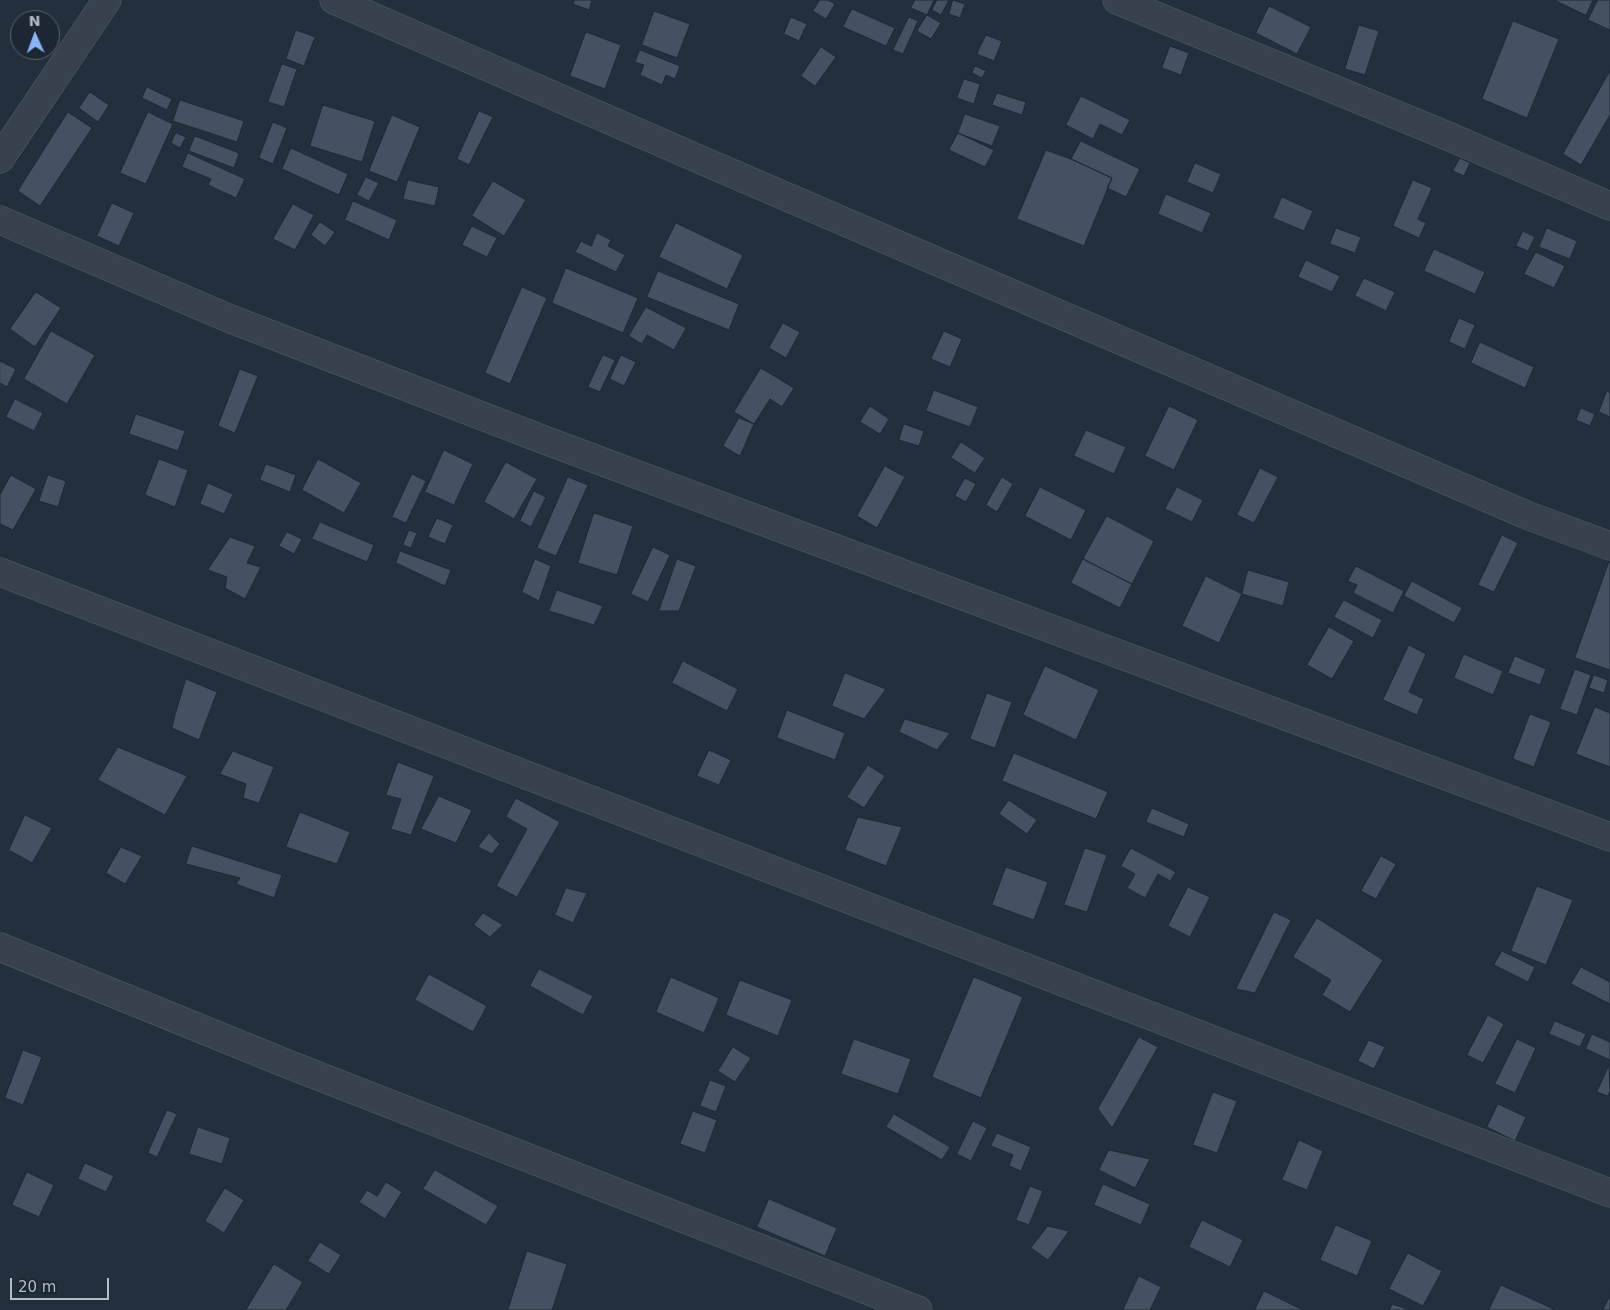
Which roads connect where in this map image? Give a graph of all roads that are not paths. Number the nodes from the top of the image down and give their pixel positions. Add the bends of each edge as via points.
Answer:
1 (106, 0) edge
2 (334, 0) edge
3 (1117, 0) edge
4 (0, 159) edge
5 (1610, 206) edge
6 (0, 220) edge
7 (1610, 546) edge
8 (0, 572) edge
9 (1610, 837) edge
10 (0, 947) edge
11 (1610, 1193) edge
12 (918, 1310) edge

1 - 4 street
2 - 7 street via 1529,516
3 - 5 street
6 - 9 street via 228,318 547,441
8 - 11 street
10 - 12 street via 294,1067

